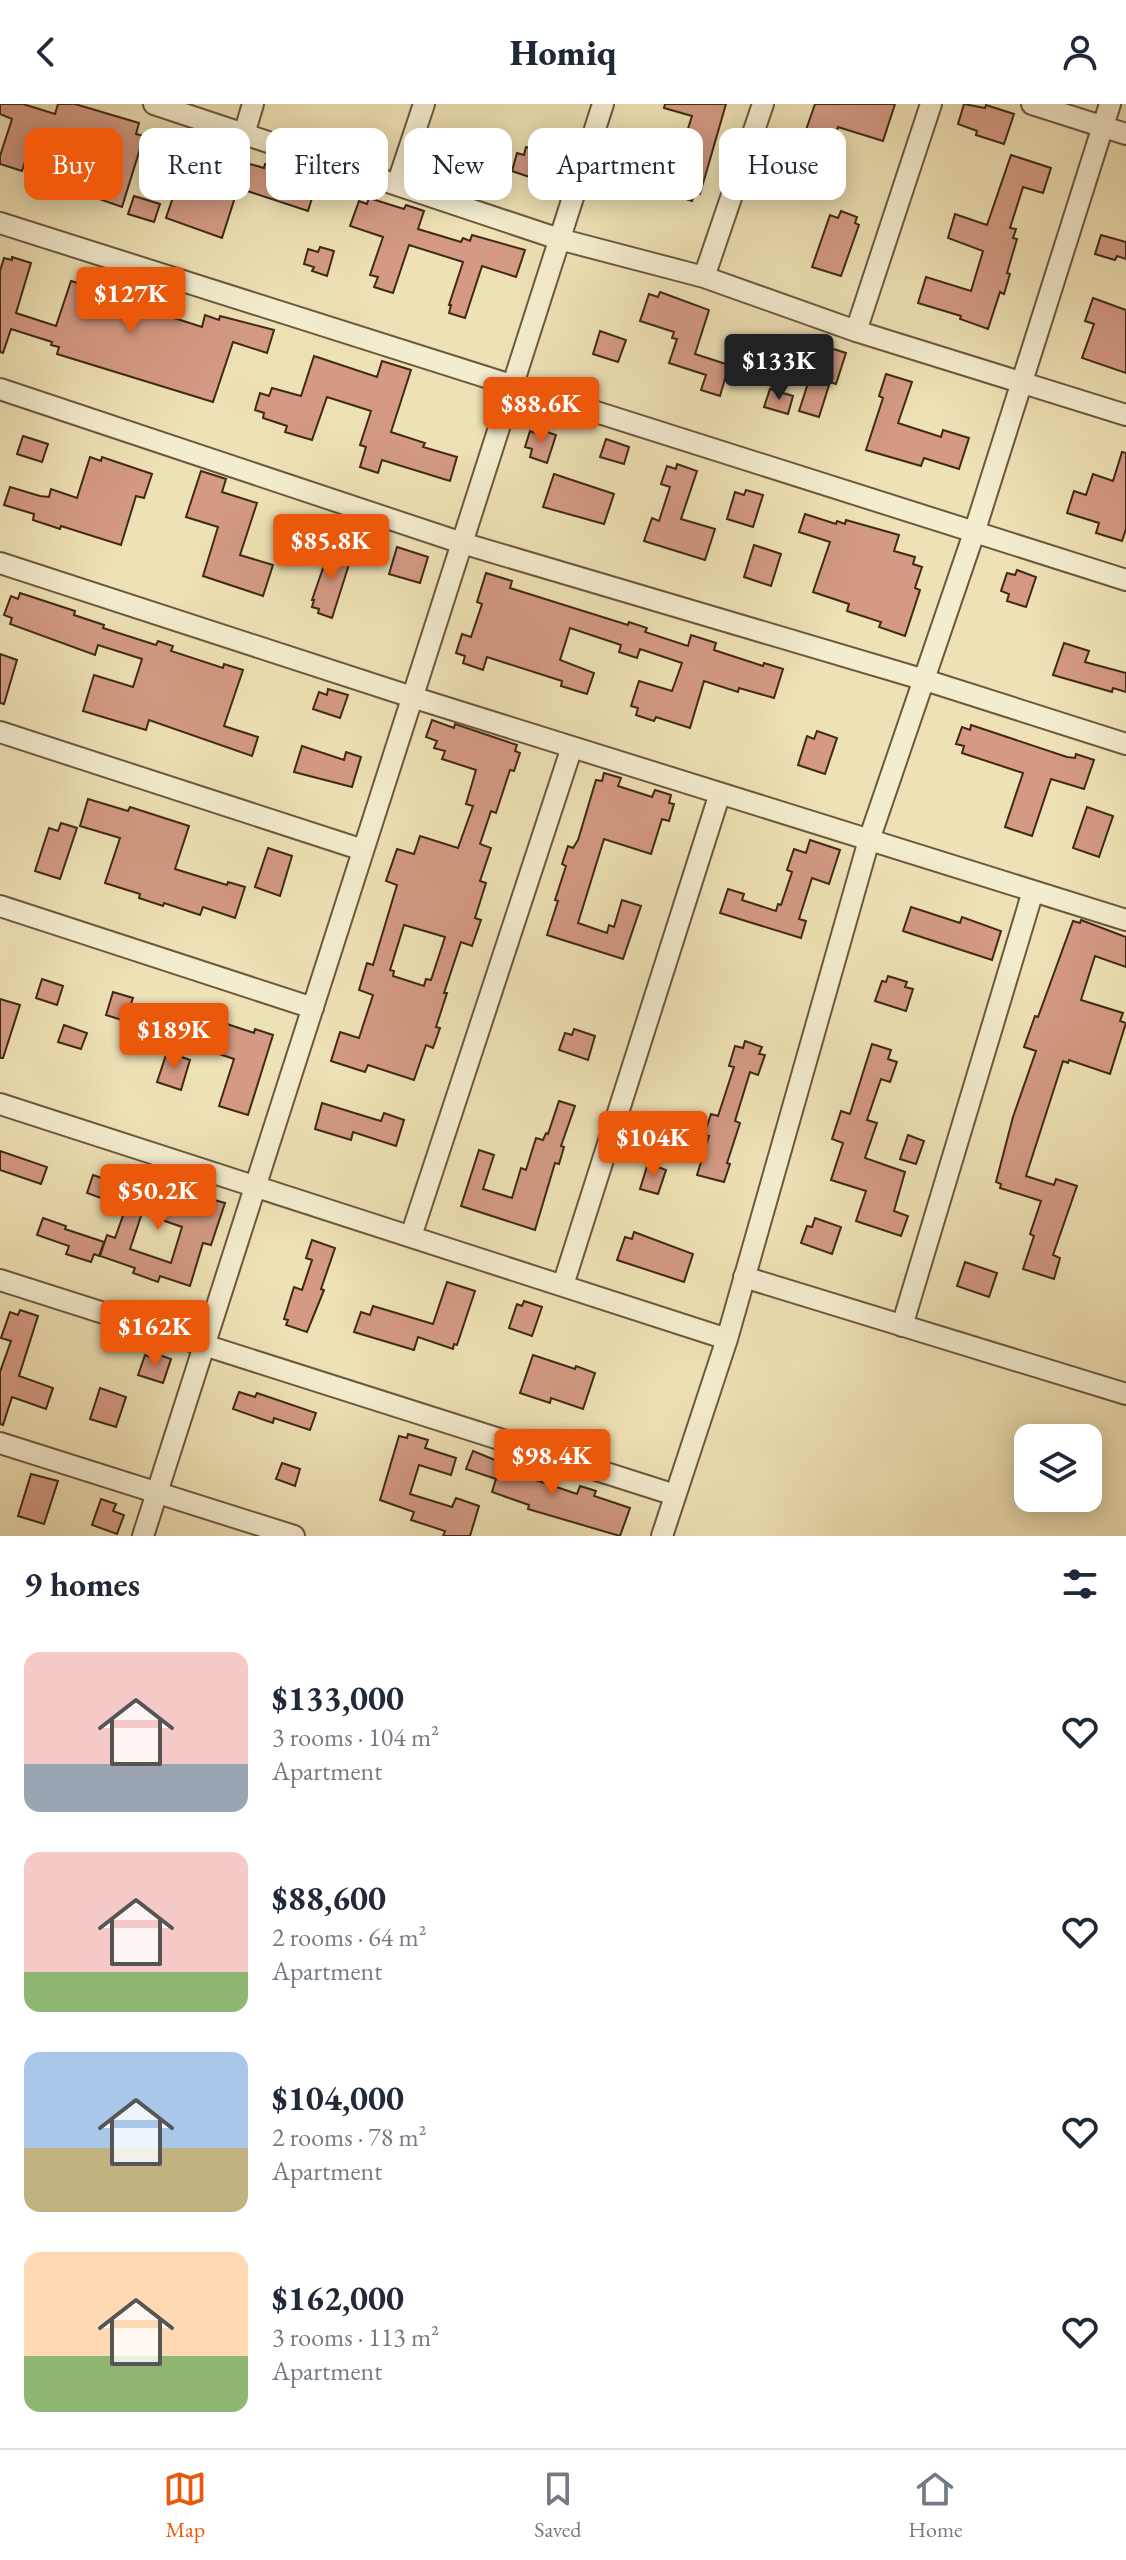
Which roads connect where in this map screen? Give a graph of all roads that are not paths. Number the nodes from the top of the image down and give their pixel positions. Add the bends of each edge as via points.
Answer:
1 (154, 104) edge
2 (253, 104) edge
3 (424, 104) edge
4 (603, 104) edge
5 (763, 104) edge
6 (931, 104) edge
7 (1032, 104) edge
8 (1110, 104) edge
9 (1103, 127) junction
10 (226, 128) edge
11 (246, 128) edge
12 (1126, 134) edge
13 (250, 136) edge
14 (397, 185) junction
15 (0, 223) edge
16 (559, 239) junction
17 (704, 277) junction
18 (856, 331) junction
19 (1022, 381) junction
20 (512, 386) junction
21 (0, 389) edge
22 (1126, 415) edge
23 (974, 533) junction
24 (462, 543) junction
25 (0, 563) edge
26 (1126, 580) edge
27 (925, 680) junction
28 (412, 697) junction
29 (0, 732) edge
30 (1126, 744) edge
31 (572, 747) junction
32 (720, 793) junction
33 (869, 840) junction
34 (363, 850) junction
35 (1033, 891) junction
36 (0, 906) edge
37 (1126, 920) edge
38 (313, 1008) junction
39 (0, 1104) edge
40 (255, 1185) junction
41 (411, 1236) junction
42 (744, 1277) junction
43 (0, 1280) edge
44 (563, 1285) junction
45 (902, 1326) junction
46 (727, 1339) junction
47 (204, 1345) junction
48 (1126, 1394) edge
49 (0, 1443) edge
50 (157, 1492) junction
51 (675, 1495) junction
52 (143, 1536) edge
53 (294, 1536) edge
54 (662, 1536) edge

1 - 10 street
2 - 11 street
3 - 14 street
4 - 16 street
5 - 17 street
6 - 18 street
7 - 9 street
8 - 9 street
9 - 12 street
9 - 19 street
13 - 14 street
14 - 16 street
15 - 20 street
16 - 17 street
16 - 20 street
17 - 18 street
18 - 19 street
19 - 22 street
19 - 23 street
20 - 23 street
20 - 24 street
21 - 24 street
23 - 26 street
23 - 27 street
24 - 27 street
24 - 28 street
25 - 28 street
27 - 30 street
27 - 33 street
28 - 31 street
28 - 34 street
29 - 34 street
31 - 32 street
31 - 41 street
32 - 33 street
32 - 44 street
33 - 35 street
33 - 42 street
34 - 38 street
35 - 37 street
35 - 45 street
36 - 38 street
38 - 40 street
39 - 40 street
40 - 41 street
40 - 47 street
41 - 44 street
42 - 45 street
42 - 46 street
43 - 47 street
44 - 46 street
45 - 48 street
46 - 51 street
47 - 50 street
47 - 51 street
49 - 50 street
50 - 52 street
50 - 53 street
51 - 54 street

